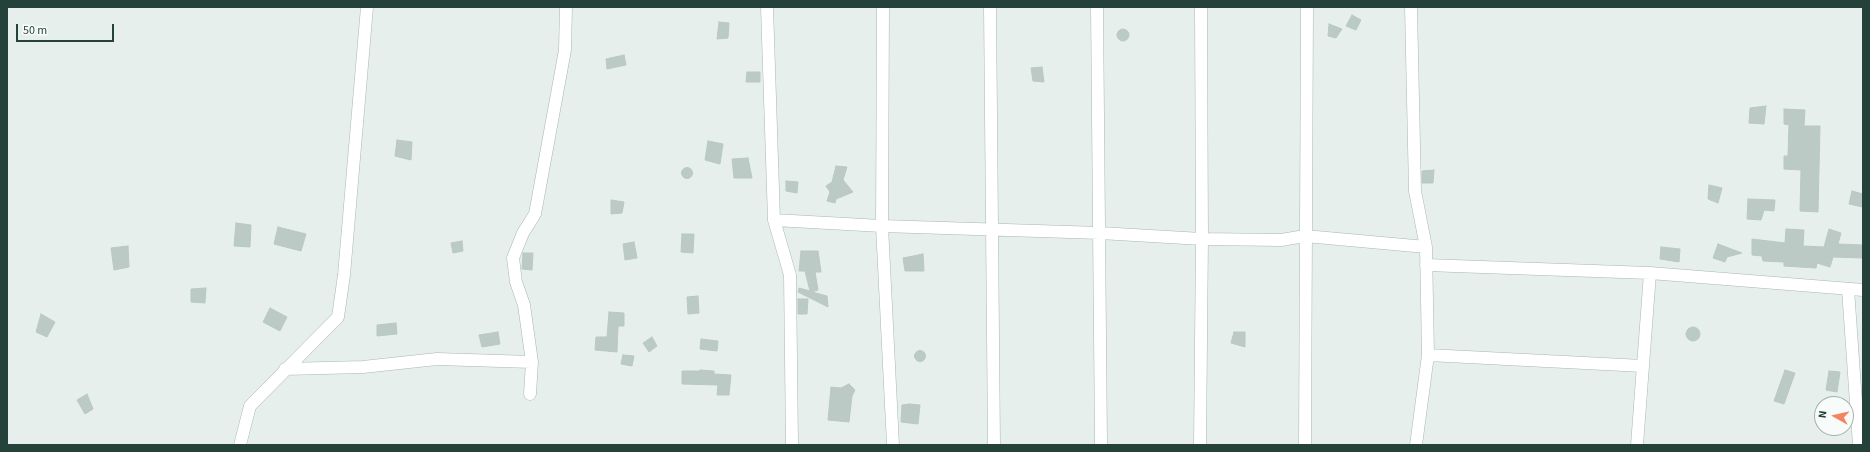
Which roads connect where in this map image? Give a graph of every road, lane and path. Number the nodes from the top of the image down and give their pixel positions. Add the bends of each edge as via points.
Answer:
1 (367, 7) edge
2 (566, 7) edge
3 (767, 7) edge
4 (883, 7) edge
5 (990, 7) edge
6 (1097, 7) edge
7 (1201, 7) edge
8 (1307, 7) edge
9 (1411, 7) edge
10 (774, 220) junction
11 (882, 226) junction
12 (992, 228) junction
13 (1100, 233) junction
14 (1305, 236) junction
15 (1202, 239) junction
16 (1426, 246) junction
17 (1426, 265) junction
18 (1650, 273) junction
19 (1848, 289) junction
20 (1863, 290) edge
21 (1428, 355) junction
22 (532, 362) junction
23 (1643, 366) junction
24 (286, 369) junction
25 (1859, 369) edge
26 (530, 394) dead end
27 (240, 445) edge
28 (792, 445) edge
29 (893, 445) edge
30 (994, 445) edge
31 (1101, 445) edge
32 (1200, 445) edge
33 (1305, 445) edge
34 (1416, 445) edge
35 (1637, 445) edge
36 (1859, 445) edge

1 - 24 street via 344,275 338,317
2 - 22 street via 565,50 535,214 523,233 513,258 516,282 524,305
3 - 10 street
4 - 11 street
5 - 12 street
6 - 13 street
7 - 15 street
8 - 14 street
9 - 16 street via 1415,191
10 - 11 street
10 - 28 street via 790,275
11 - 12 street
11 - 29 street
12 - 13 street
12 - 30 street
13 - 15 street
13 - 31 street
14 - 15 street via 1281,240
14 - 16 street
14 - 33 street
15 - 32 street
16 - 17 street
17 - 18 street
17 - 21 street
18 - 19 street
18 - 23 street
19 - 20 street
19 - 25 street
21 - 23 street
21 - 34 street
22 - 24 street via 437,359 363,367
22 - 26 street
23 - 35 street
24 - 27 street via 250,406
25 - 36 street

